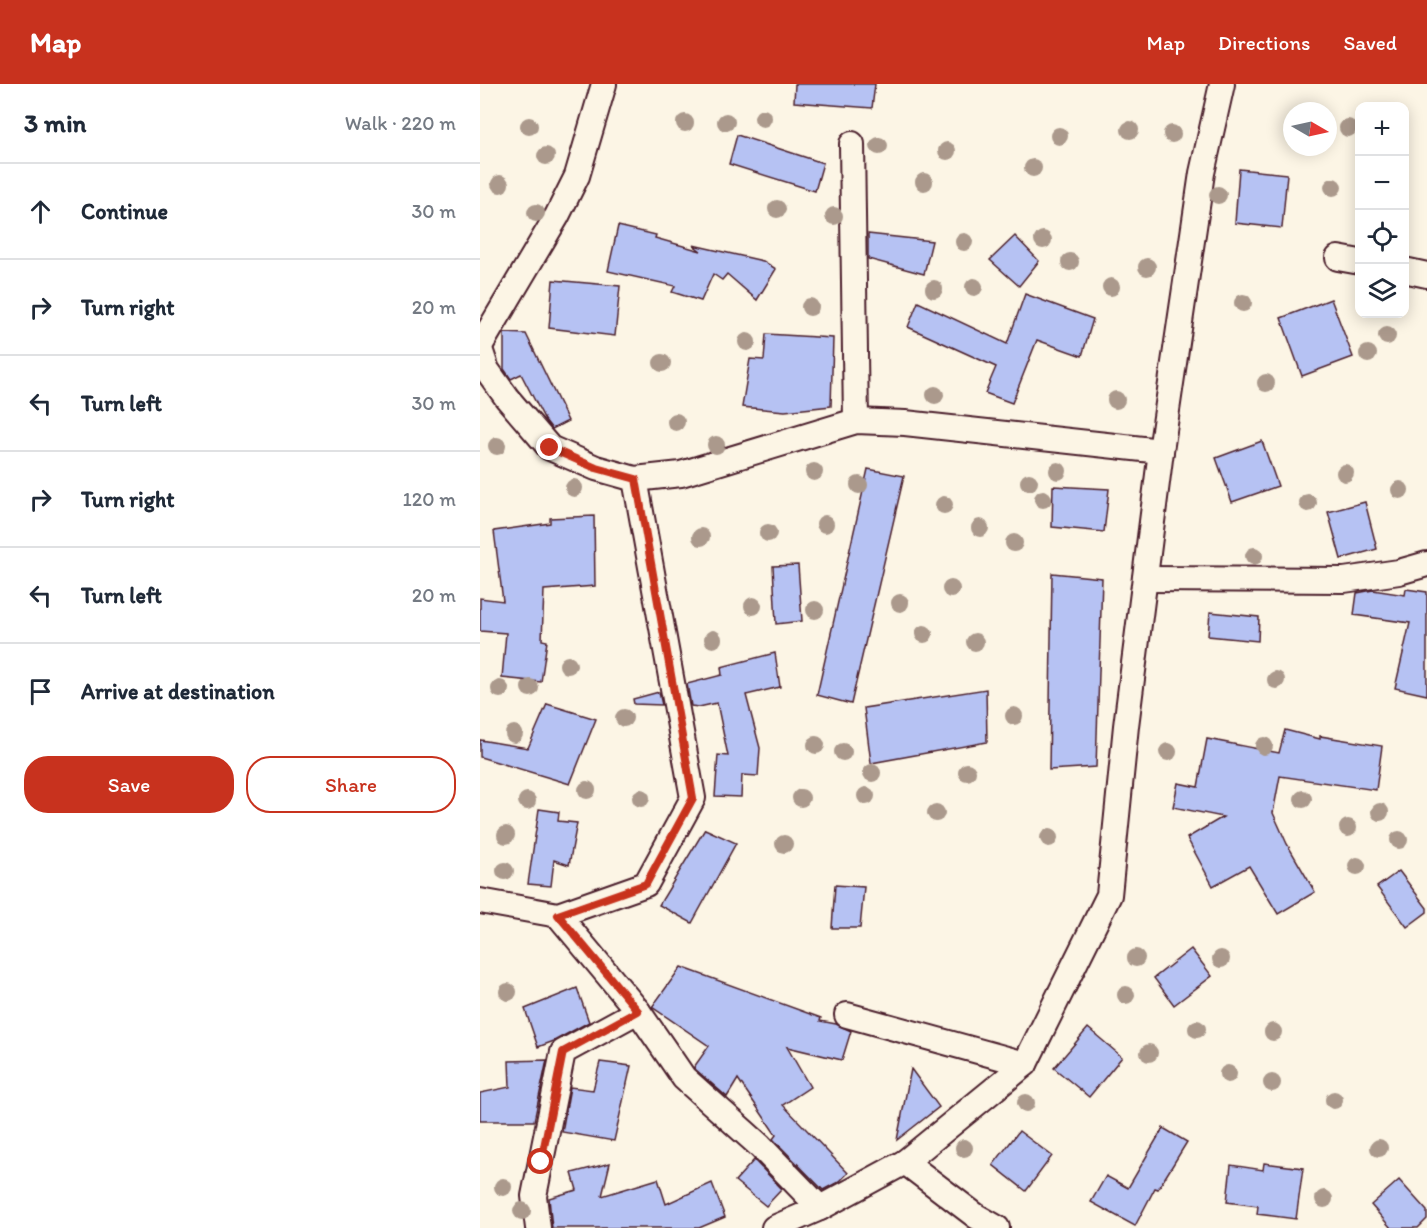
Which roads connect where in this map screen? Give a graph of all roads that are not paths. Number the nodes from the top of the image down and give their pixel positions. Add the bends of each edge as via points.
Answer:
1 (604, 84) edge
2 (1222, 84) edge
3 (852, 144) dead end
4 (1409, 271) edge
5 (1427, 274) edge
6 (480, 348) edge
7 (856, 421) junction
8 (1161, 451) junction
9 (636, 479) junction
10 (1427, 564) edge
11 (1145, 579) junction
12 (480, 901) edge
13 (558, 915) junction
14 (638, 1011) junction
15 (847, 1015) dead end
16 (1025, 1064) junction
17 (905, 1162) junction
18 (820, 1208) junction
19 (538, 1228) edge
20 (774, 1228) edge
21 (997, 1228) edge

1 - 6 street via 577,176
2 - 8 street via 1202,173
3 - 7 street
4 - 5 street
6 - 9 street via 487,369 507,398 550,448 596,468
7 - 8 street
7 - 9 street via 681,474
8 - 11 street
9 - 13 street via 693,798 646,884
10 - 11 street via 1344,580
11 - 16 street via 1109,895
12 - 13 street
13 - 14 street
14 - 18 street via 684,1078 760,1146
14 - 19 street via 563,1052 534,1196
15 - 16 street
16 - 17 street
17 - 18 street
17 - 21 street
18 - 20 street

